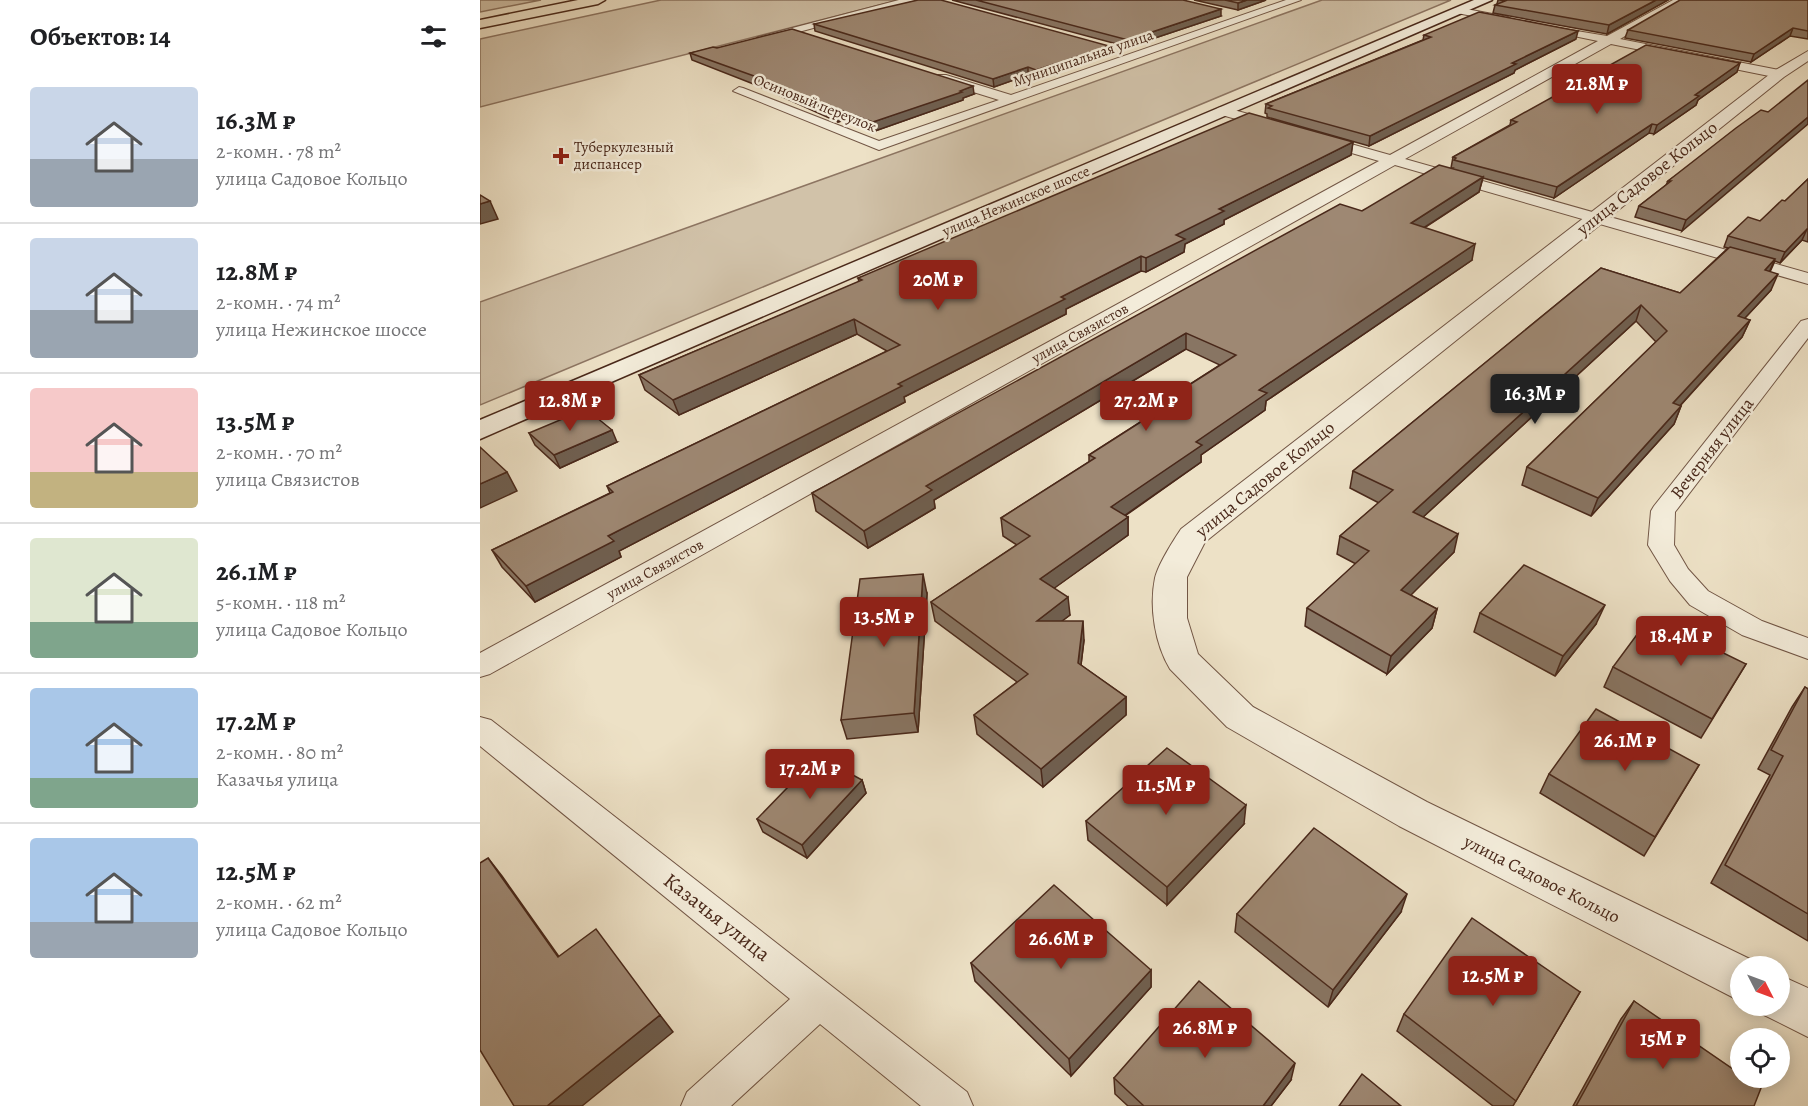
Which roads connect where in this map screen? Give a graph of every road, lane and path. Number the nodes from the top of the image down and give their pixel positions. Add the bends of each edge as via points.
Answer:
1 (584, 0) edge
2 (598, 0) edge
3 (911, 0) edge
4 (1296, 0) edge
5 (1485, 0) edge
6 (1681, 0) edge
7 (1461, 10) junction
8 (1226, 12) edge
9 (1248, 17) junction
10 (480, 23) edge
11 (795, 31) junction
12 (817, 38) edge
13 (1610, 40) junction
14 (751, 42) edge
15 (1118, 50) edge
16 (1808, 55) edge
17 (1140, 56) junction
18 (926, 72) edge
19 (1779, 74) junction
20 (739, 91) dead end
21 (1013, 100) junction
22 (1223, 111) junction
23 (879, 146) joint
24 (1393, 160) junction
25 (1597, 217) junction
26 (1808, 279) edge
27 (1808, 325) edge
28 (480, 430) edge
29 (1808, 649) edge
30 (480, 666) edge
31 (480, 729) edge
32 (1730, 973) edge
33 (819, 999) junction
34 (1790, 1004) edge
35 (1808, 1013) edge
36 (701, 1106) edge
37 (953, 1106) edge

1 - 10 main road
2 - 10 main road
3 - 11 street
4 - 9 street, Муниципальная улица
5 - 7 main road, улица Нежинское шоссе
6 - 13 street, улица Связистов
7 - 13 street
7 - 22 main road, улица Нежинское шоссе
8 - 9 street
9 - 17 street, Муниципальная улица
11 - 12 street
11 - 14 street
13 - 19 street
13 - 24 street, улица Связистов
15 - 17 street
16 - 19 street, улица Садовое Кольцо
17 - 21 street, Муниципальная улица
18 - 21 street
19 - 25 street, улица Садовое Кольцо
20 - 23 street, Осиновый переулок
21 - 23 street, Муниципальная улица
22 - 24 street
22 - 28 main road, улица Нежинское шоссе
24 - 25 street
24 - 30 street, улица Связистов
25 - 26 street
25 - 32 street, улица Садовое Кольцо via 1192,536 1171,577 1170,618 1182,660 1240,717 1413,814
27 - 29 street, Вечерняя улица via 1663,511 1660,545 1699,598 1752,628
31 - 33 street, Казачья улица
33 - 36 street
33 - 37 street, Казачья улица
34 - 35 street

